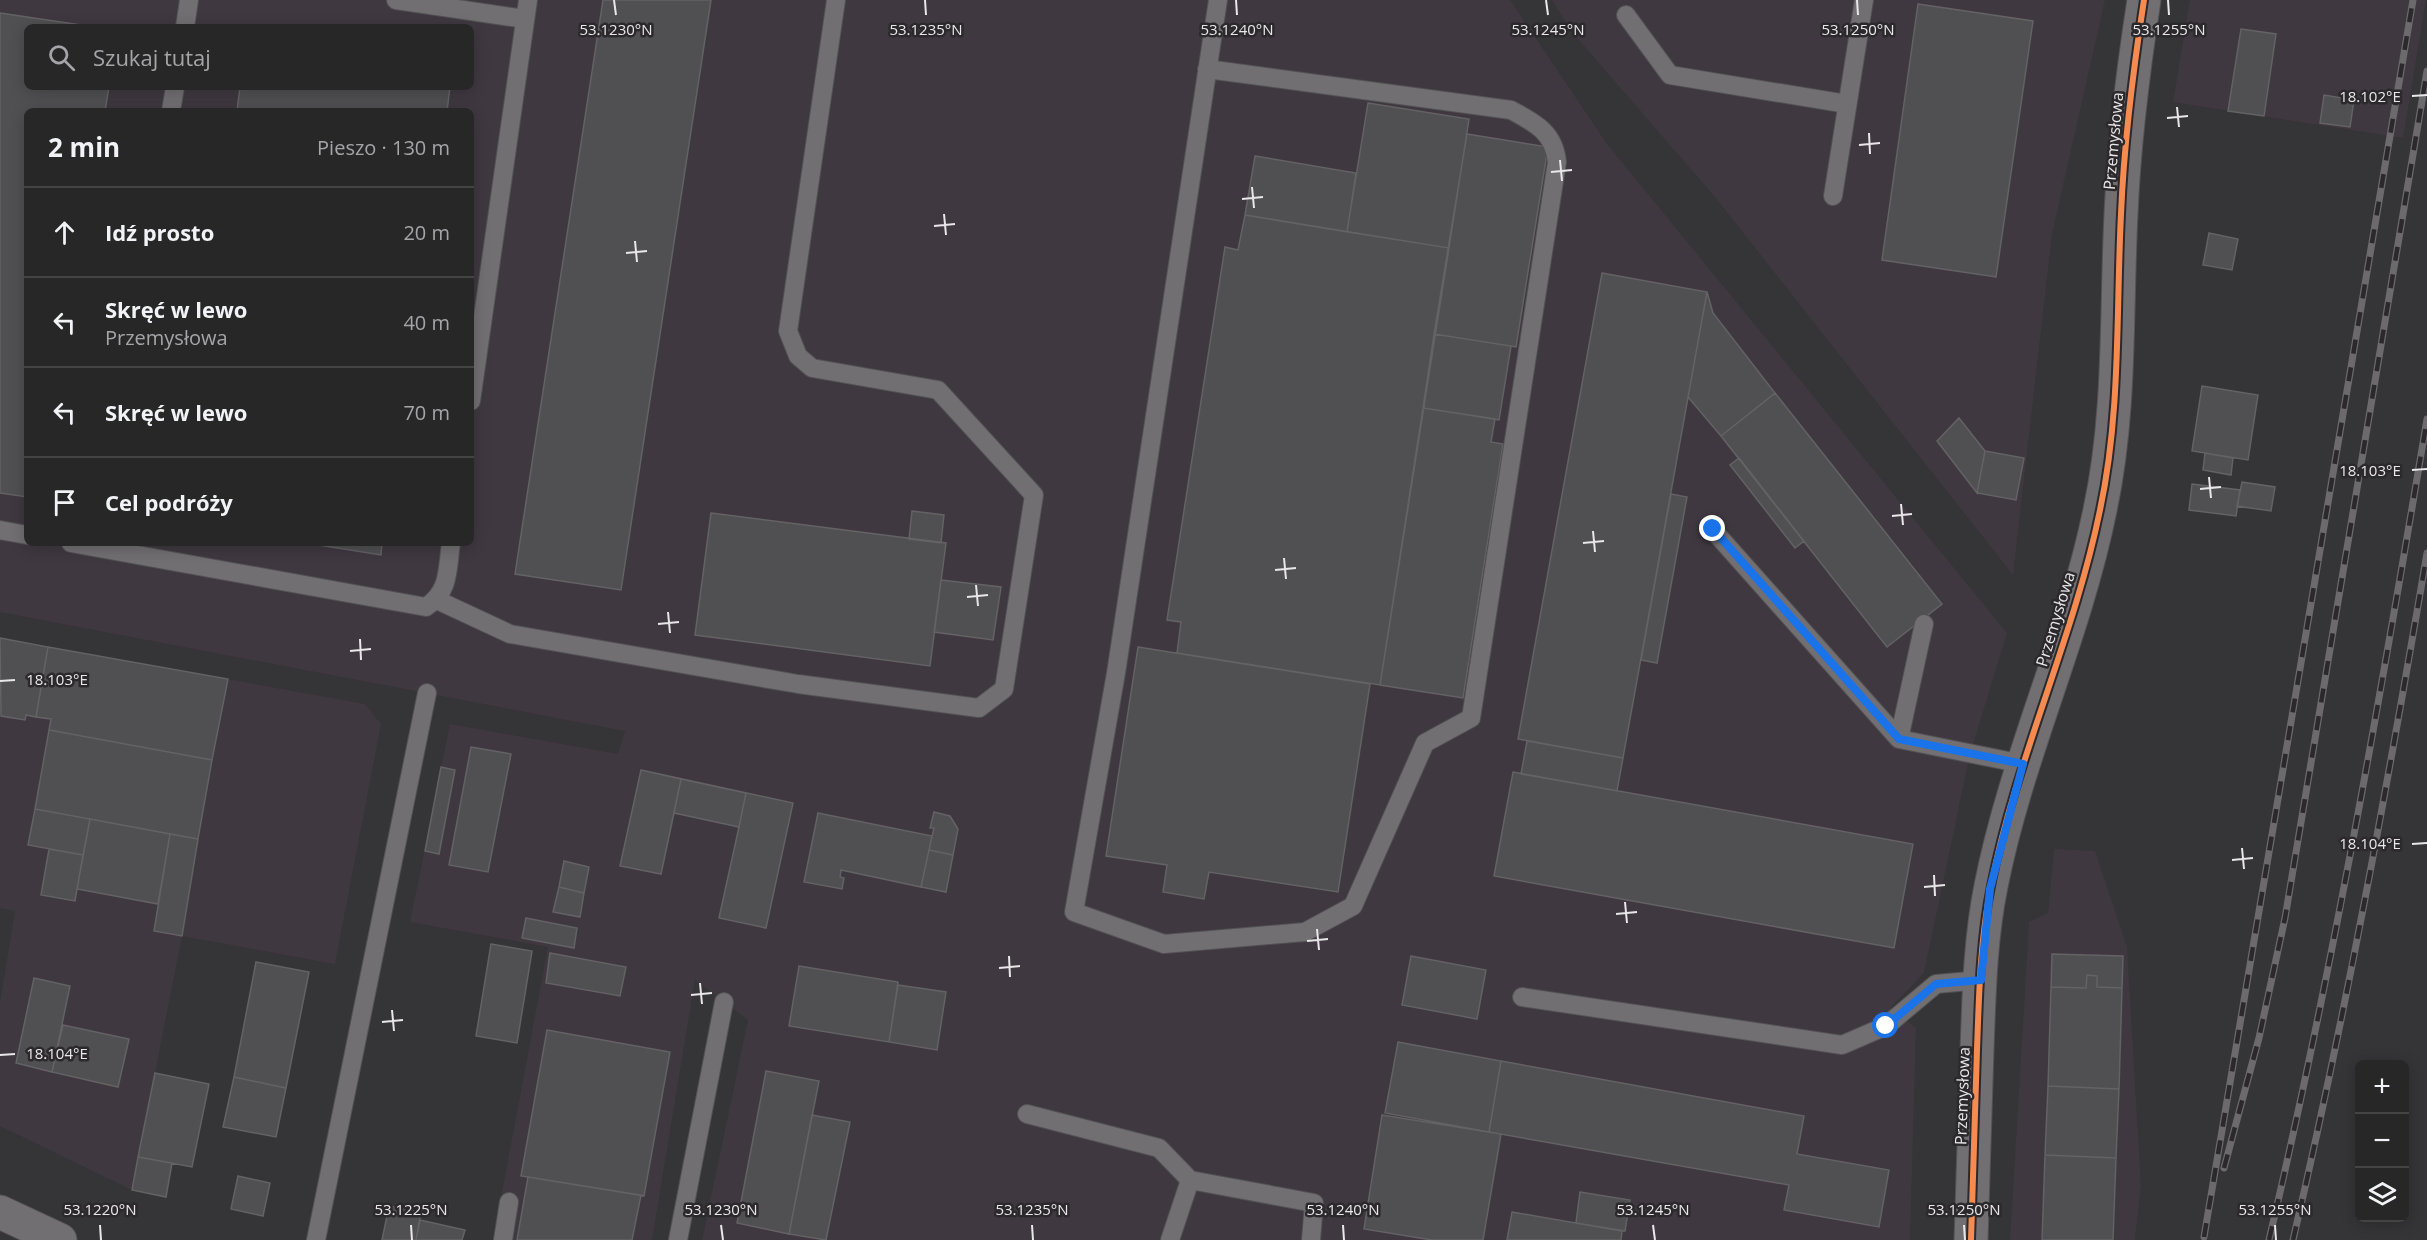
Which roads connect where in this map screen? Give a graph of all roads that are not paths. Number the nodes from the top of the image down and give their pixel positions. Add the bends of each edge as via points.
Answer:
1 (189, 0) edge
2 (396, 0) edge
3 (528, 0) edge
4 (836, 0) edge
5 (1218, 0) edge
6 (1864, 0) edge
7 (2144, 0) edge
8 (1626, 15) dead end
9 (525, 19) junction
10 (185, 24) edge
11 (1208, 69) junction
12 (174, 90) edge
13 (1847, 104) junction
14 (172, 108) edge
15 (1833, 196) dead end
16 (474, 380) edge
17 (1713, 529) dead end
18 (0, 530) edge
19 (24, 534) edge
20 (102, 546) edge
21 (451, 546) edge
22 (437, 600) junction
23 (1924, 624) dead end
24 (427, 693) dead end
25 (1899, 739) junction
26 (2023, 764) junction
27 (1981, 980) junction
28 (1522, 997) dead end
29 (724, 1002) dead end
30 (1027, 1114) dead end
31 (1190, 1180) junction
32 (509, 1202) dead end
33 (0, 1212) edge
34 (60, 1240) edge
35 (316, 1240) edge
36 (503, 1240) edge
37 (678, 1240) edge
38 (1170, 1240) edge
39 (1311, 1240) edge
40 (1971, 1240) edge

1 - 10 lane
2 - 9 lane
3 - 9 lane
4 - 22 lane via 788,331 798,356 812,368 938,390 1034,495 1005,689 980,708 798,684 510,634
5 - 11 lane
6 - 13 lane
7 - 26 street, Przemysłowa via 2126,139 2118,364 2100,510 2082,580
8 - 13 lane via 1670,75
9 - 16 lane
11 - 11 lane via 1116,673 1074,912 1164,944 1305,932 1353,906 1425,743 1471,718 1557,162 1555,145 1537,124 1511,110
12 - 14 lane
13 - 15 lane
17 - 25 lane
18 - 19 lane
20 - 22 lane via 426,607
21 - 22 lane via 444,590
23 - 25 lane
24 - 35 lane
25 - 26 lane
26 - 27 street, Przemysłowa via 1990,889
27 - 28 lane via 1936,984 1886,1026 1842,1045
27 - 40 street, Przemysłowa
29 - 37 lane
30 - 31 lane via 1159,1148
31 - 38 lane
31 - 39 lane via 1314,1203
32 - 36 lane
33 - 34 street

